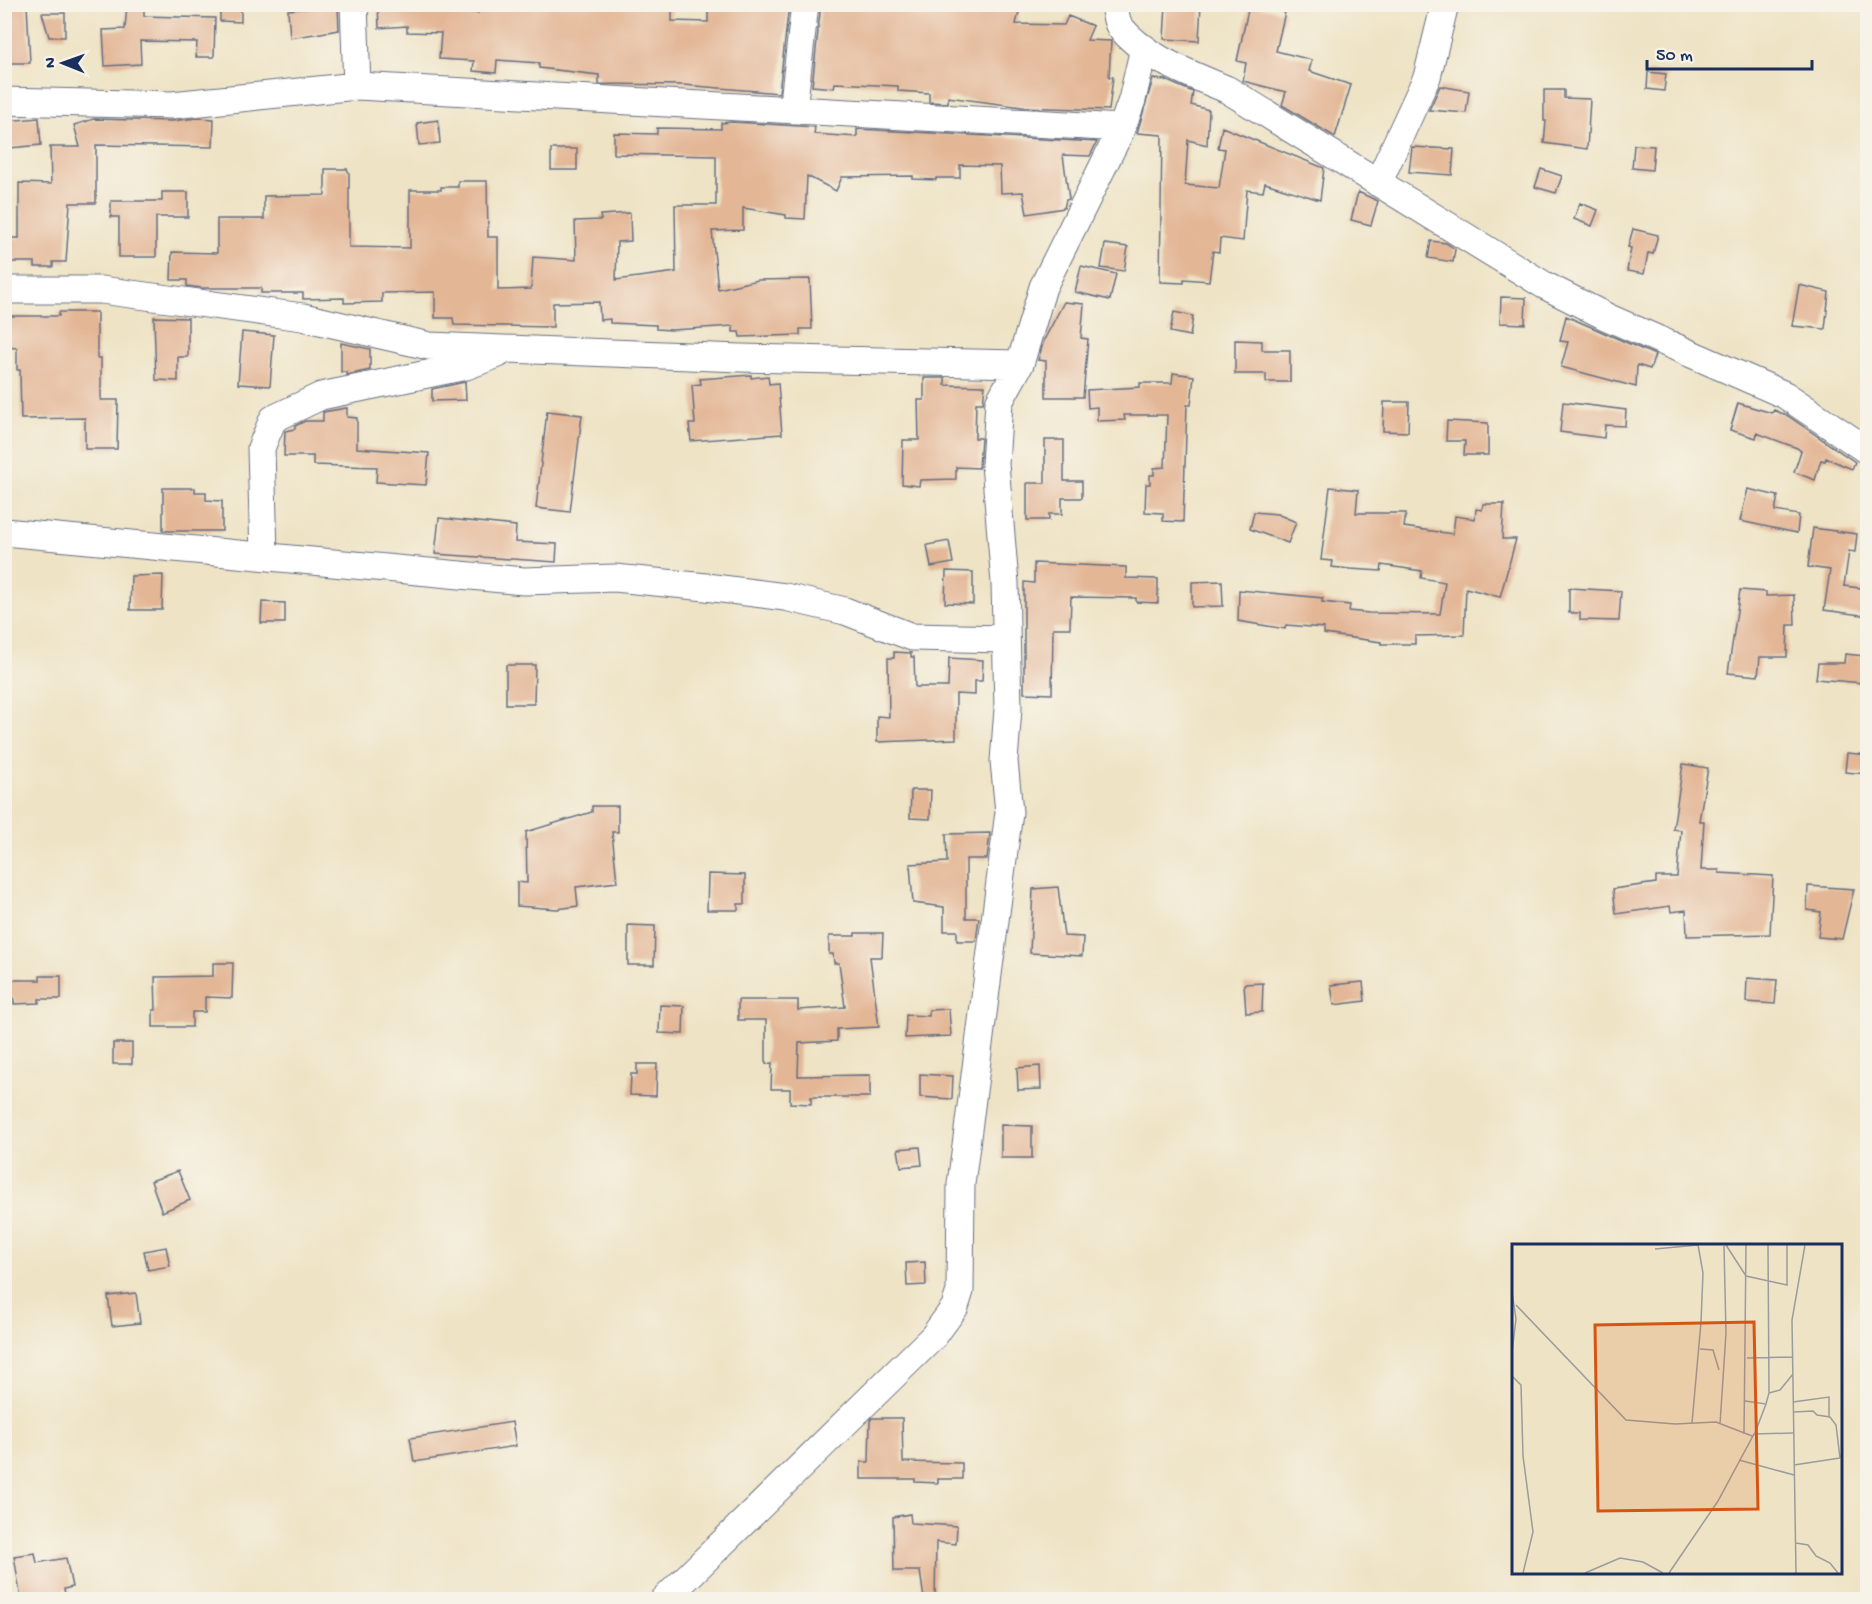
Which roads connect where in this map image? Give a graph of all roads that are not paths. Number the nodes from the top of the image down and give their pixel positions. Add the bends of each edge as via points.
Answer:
1 (354, 4) edge
2 (805, 4) edge
3 (1445, 4) edge
4 (1108, 8) edge
5 (1144, 48) junction
6 (357, 86) junction
7 (4, 101) edge
8 (793, 110) junction
9 (1122, 128) junction
10 (1378, 183) junction
11 (4, 290) edge
12 (508, 350) junction
13 (1020, 364) junction
14 (1868, 451) edge
15 (4, 532) edge
16 (264, 555) junction
17 (1006, 639) junction
18 (664, 1599) edge

1 - 6 street
2 - 8 street
3 - 10 street via 1426,77
4 - 5 street via 1118,25
5 - 9 street
5 - 10 street via 1175,67 1228,90
6 - 7 street via 172,105
6 - 8 street
8 - 9 street
9 - 13 street via 1043,287
10 - 14 street via 1544,285 1785,395
11 - 12 street via 101,290 303,317 429,346
12 - 13 street
12 - 16 street via 466,366 321,396 273,419 261,448
13 - 17 street via 999,402 995,464
15 - 16 street
16 - 17 street via 524,581 615,578 706,587 785,597 845,611 912,637
17 - 18 street via 1008,709 1004,761 1009,812 961,1184 961,1279 955,1307 933,1337

